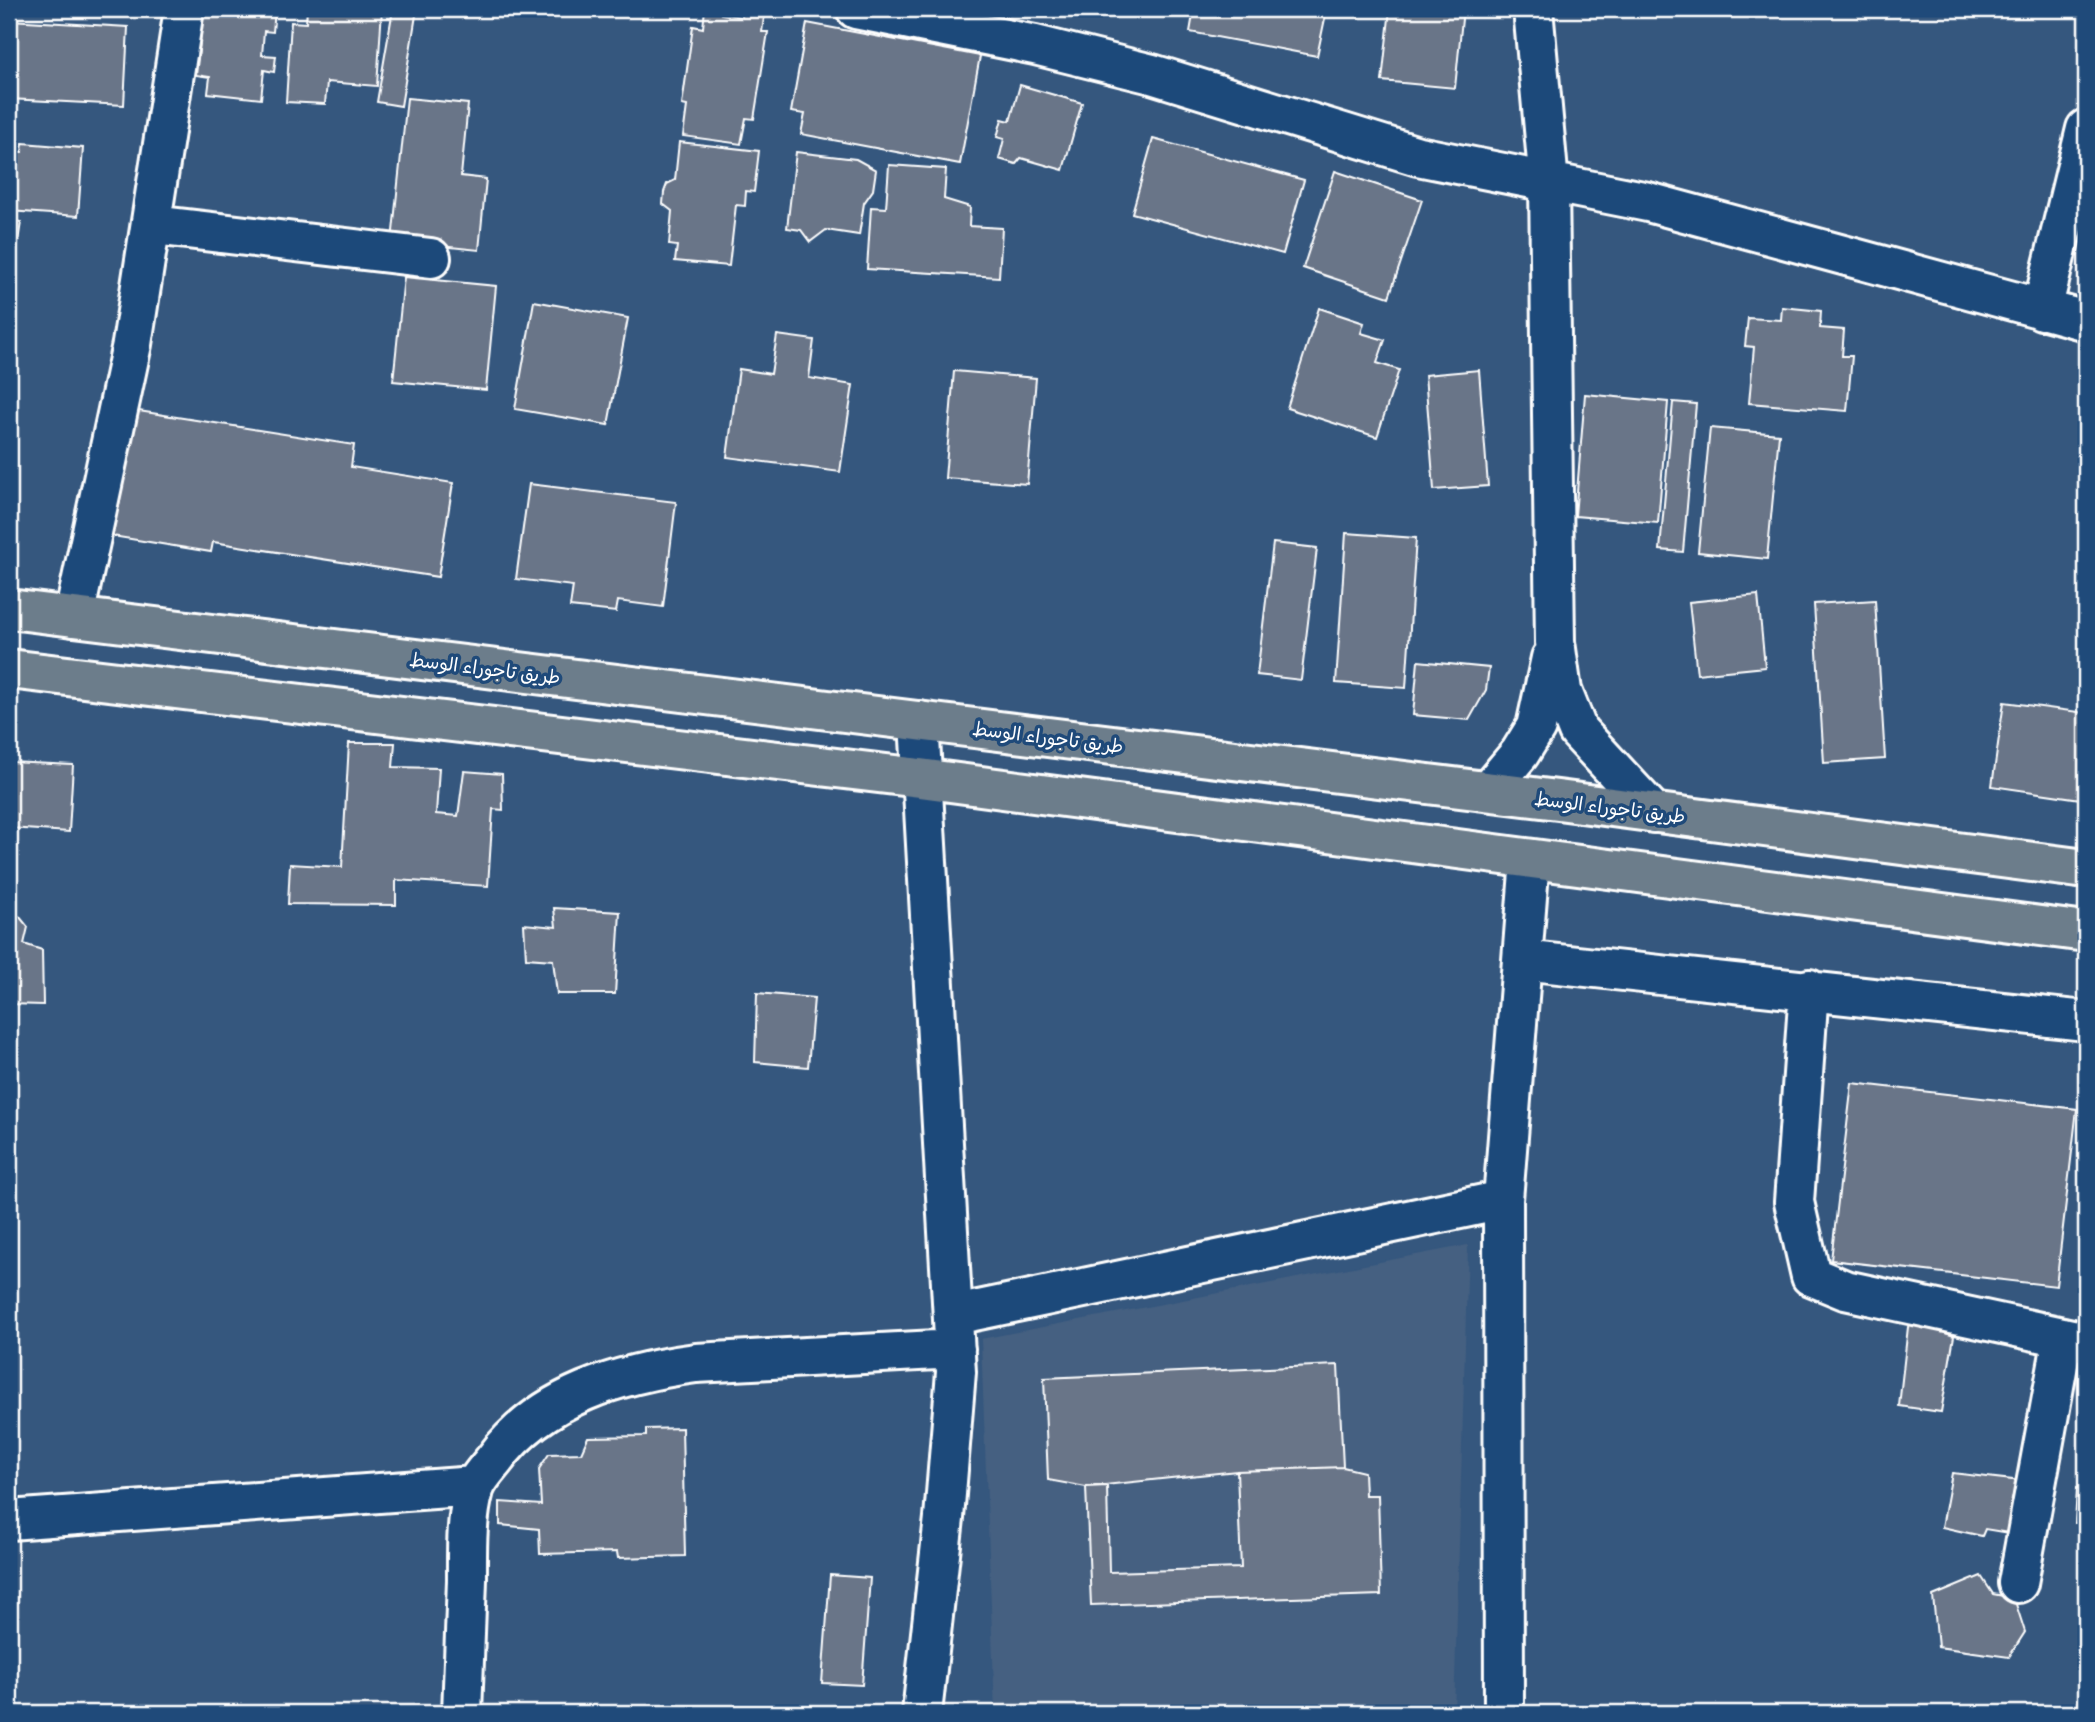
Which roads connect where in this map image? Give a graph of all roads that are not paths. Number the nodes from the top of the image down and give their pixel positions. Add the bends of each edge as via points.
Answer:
1 (184, 9) edge
2 (856, 9) edge
3 (1532, 9) edge
4 (2086, 128) edge
5 (1549, 184) junction
6 (153, 225) junction
7 (431, 258) dead end
8 (2042, 310) junction
9 (2086, 321) edge
10 (9, 609) edge
11 (74, 617) junction
12 (1555, 642) junction
13 (9, 669) edge
14 (919, 721) junction
15 (920, 778) junction
16 (1488, 791) junction
17 (1654, 813) junction
18 (1530, 859) junction
19 (2086, 869) edge
20 (2086, 932) edge
21 (1522, 960) junction
22 (1808, 989) junction
23 (2086, 1021) edge
24 (1503, 1200) junction
25 (955, 1332) junction
26 (2075, 1339) edge
27 (475, 1486) junction
28 (9, 1520) edge
29 (2018, 1583) dead end
30 (462, 1713) edge
31 (922, 1713) edge
32 (1503, 1713) edge

1 - 6 street
2 - 5 street via 1152,74 1418,156
3 - 5 street
4 - 8 street
5 - 8 street via 1648,202
5 - 12 street
6 - 7 street
6 - 11 street
8 - 9 street
10 - 11 main road, طريق تاجوراء الوسط
11 - 14 main road, طريق تاجوراء الوسط
12 - 16 street via 1536,727
12 - 17 street via 1562,691 1578,731
13 - 15 main road
14 - 15 street
14 - 16 main road, طريق تاجوراء الوسط
15 - 18 main road
15 - 25 street
16 - 17 main road, طريق تاجوراء الوسط
17 - 19 main road, طريق تاجوراء الوسط
18 - 20 main road
18 - 21 street
21 - 22 street
21 - 24 street
22 - 23 street
22 - 26 street via 1794,1202 1811,1276 1845,1290
24 - 25 street
24 - 32 street
25 - 27 street via 655,1368 615,1379 540,1415 509,1440
25 - 31 street via 951,1451
26 - 29 street
27 - 28 street
27 - 30 street

